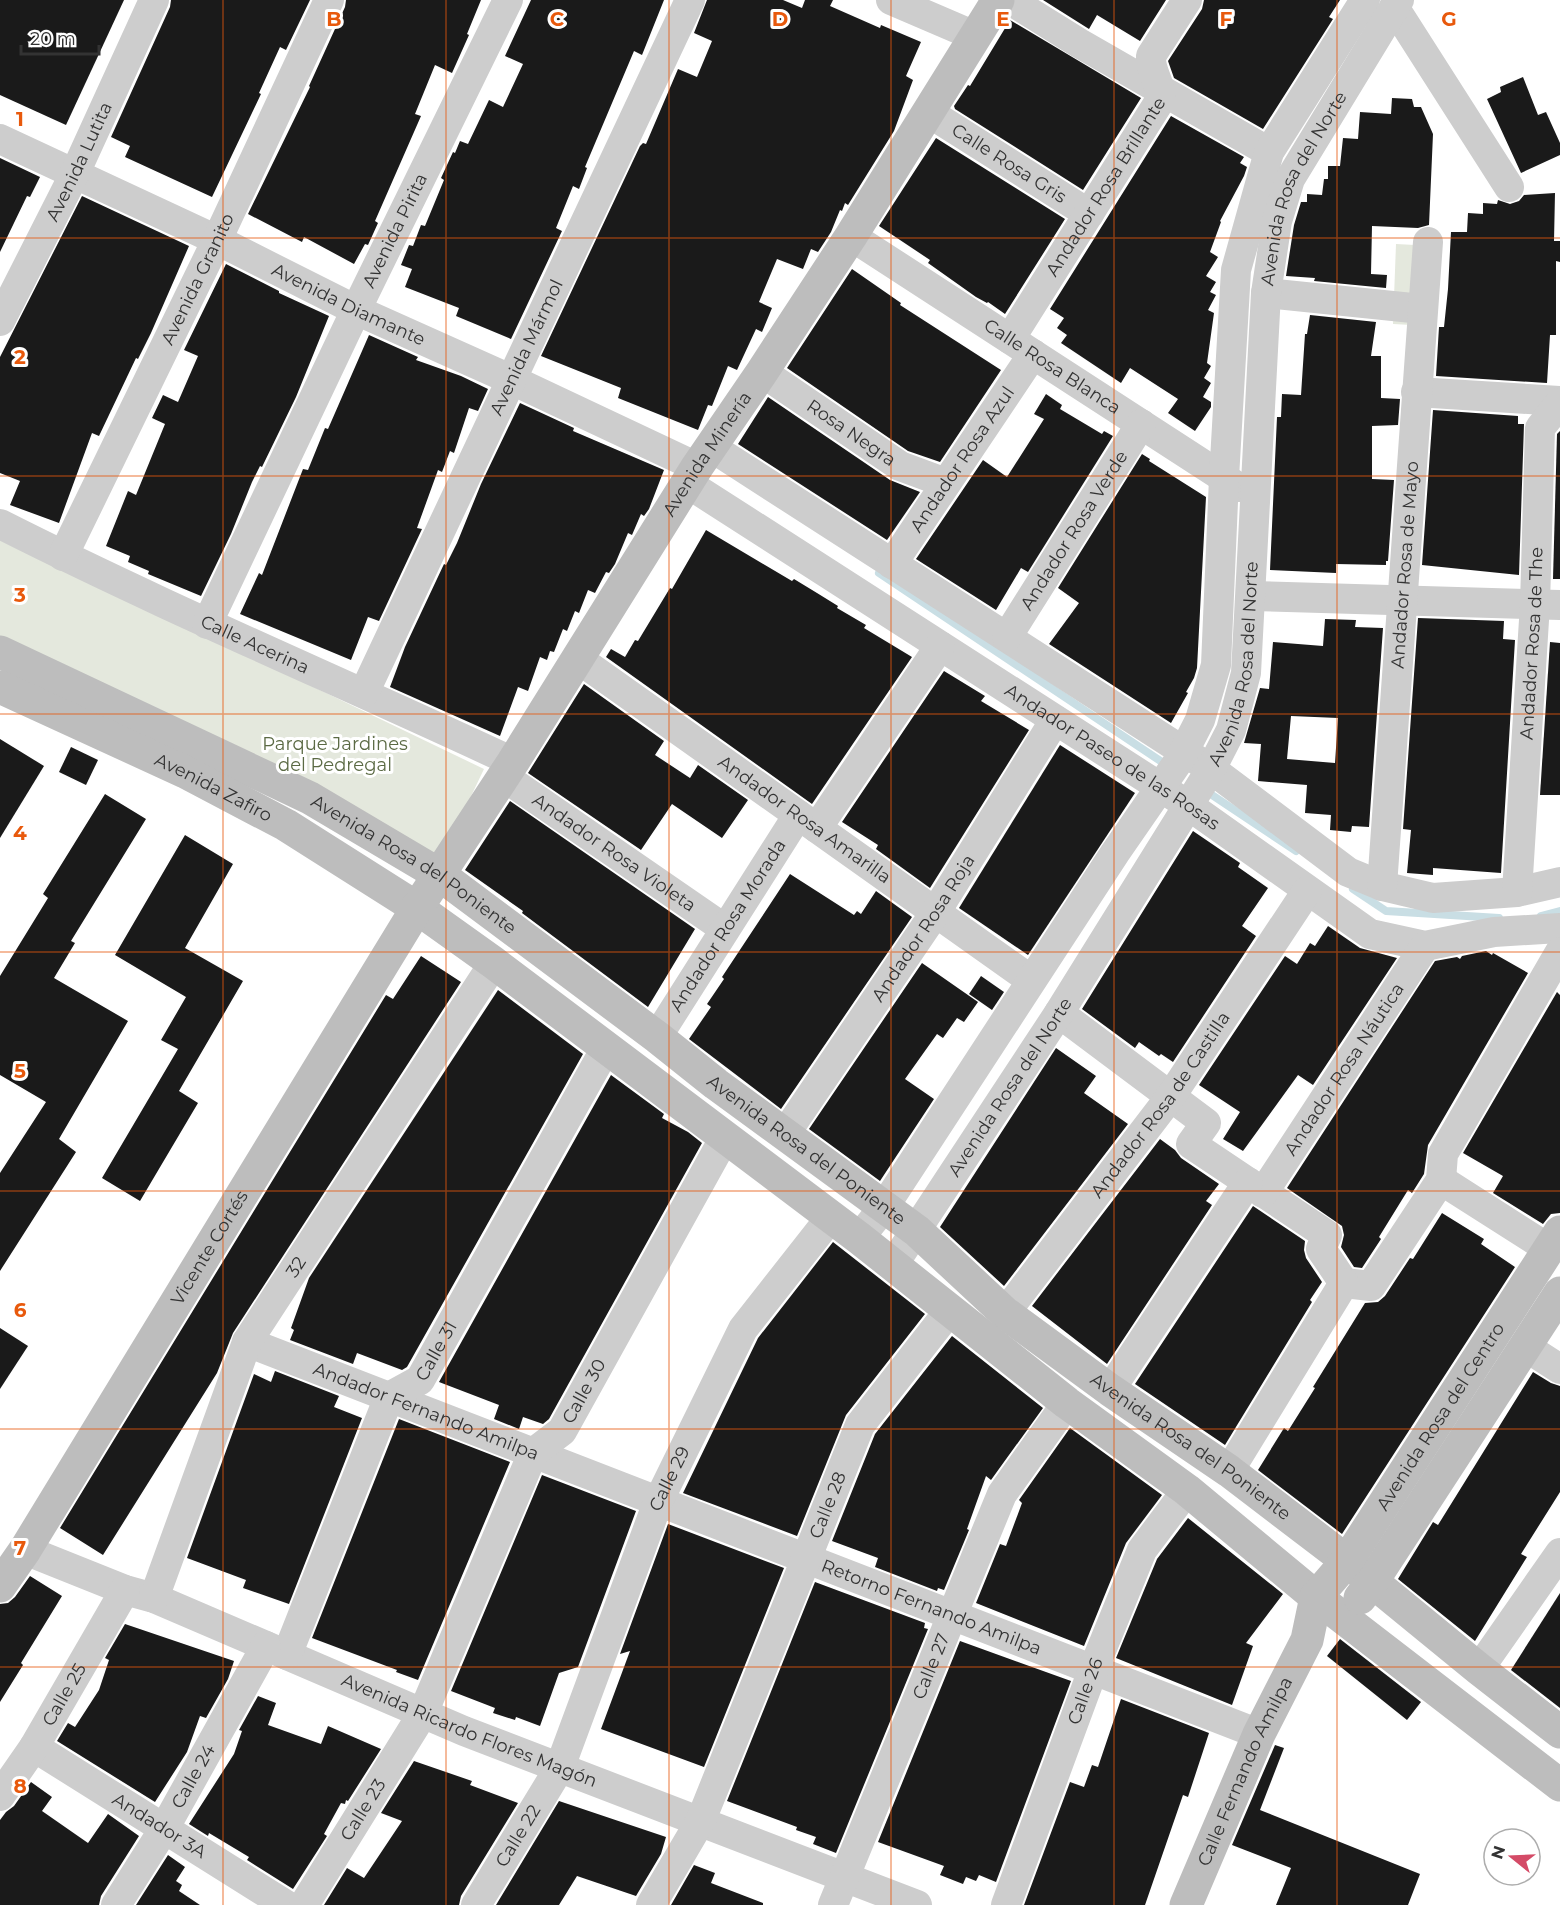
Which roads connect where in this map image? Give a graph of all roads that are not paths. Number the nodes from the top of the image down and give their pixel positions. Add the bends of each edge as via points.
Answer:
1 (154, 0) edge
2 (329, 0) edge
3 (508, 0) edge
4 (690, 0) edge
5 (891, 0) edge
6 (998, 0) edge
7 (1010, 0) edge
8 (1187, 0) edge
9 (1365, 0) edge
10 (1397, 3) edge
11 (975, 36) junction
12 (1161, 90) junction
13 (928, 112) junction
14 (0, 139) edge
15 (1269, 152) junction
16 (75, 173) junction
17 (1509, 187) dead end
18 (1089, 214) junction
19 (851, 236) junction
20 (217, 240) junction
21 (1428, 242) dead end
22 (1266, 293) junction
23 (1422, 309) junction
24 (356, 310) junction
25 (0, 321) edge
26 (1021, 347) junction
27 (762, 372) junction
28 (510, 379) junction
29 (1416, 392) junction
30 (1560, 402) edge
31 (1141, 424) junction
32 (698, 466) junction
33 (1224, 478) junction
34 (946, 483) junction
35 (1254, 497) junction
36 (0, 524) edge
37 (63, 556) junction
38 (892, 564) junction
39 (1252, 596) junction
40 (1402, 601) junction
41 (1547, 605) edge
42 (207, 624) junction
43 (1007, 637) junction
44 (940, 646) junction
45 (0, 652) edge
46 (577, 658) junction
47 (0, 687) edge
48 (364, 693) junction
49 (1056, 720) junction
50 (508, 769) junction
51 (1173, 769) junction
52 (1200, 787) junction
53 (807, 822) junction
54 (440, 875) junction
55 (1560, 882) edge
56 (1382, 886) junction
57 (1307, 891) junction
58 (1517, 892) junction
59 (417, 908) junction
60 (935, 913) junction
61 (1560, 928) edge
62 (725, 929) junction
63 (1425, 946) junction
64 (1560, 952) edge
65 (494, 963) junction
66 (1031, 980) junction
67 (1059, 1013) junction
68 (657, 1037) junction
69 (606, 1048) junction
70 (1171, 1096) junction
71 (785, 1134) junction
72 (724, 1137) junction
73 (1441, 1180) junction
74 (1256, 1188) junction
75 (884, 1207) junction
76 (831, 1217) junction
77 (917, 1231) junction
78 (859, 1238) junction
79 (1554, 1241) edge
80 (893, 1265) junction
81 (1344, 1283) junction
82 (1560, 1293) edge
83 (950, 1310) junction
84 (1005, 1313) junction
85 (247, 1342) junction
86 (1526, 1347) junction
87 (1560, 1369) edge
88 (1110, 1390) junction
89 (390, 1397) junction
90 (1067, 1403) junction
91 (533, 1453) junction
92 (1228, 1471) junction
93 (604, 1481) joint
94 (1187, 1490) junction
95 (658, 1502) junction
96 (25, 1550) junction
97 (1560, 1553) edge
98 (806, 1559) junction
99 (1347, 1561) junction
100 (1372, 1582) junction
101 (0, 1586) edge
102 (125, 1590) junction
103 (1316, 1597) junction
104 (154, 1598) junction
105 (953, 1616) junction
106 (1342, 1617) junction
107 (1307, 1640) junction
108 (277, 1651) junction
109 (1479, 1669) junction
110 (1093, 1670) junction
111 (423, 1713) junction
112 (1560, 1732) edge
113 (1259, 1734) junction
114 (34, 1746) junction
115 (560, 1767) junction
116 (1560, 1785) edge
117 (0, 1796) edge
118 (701, 1820) junction
119 (164, 1829) junction
120 (846, 1876) junction
121 (116, 1905) edge
122 (286, 1905) edge
123 (304, 1905) edge
124 (476, 1905) edge
125 (651, 1905) edge
126 (833, 1905) edge
127 (917, 1905) edge
128 (1006, 1905) edge
129 (1186, 1905) edge

1 - 16 street, Avenida Lutita
2 - 20 street, Avenida Granito
3 - 24 street, Avenida Pirita
4 - 28 street, Avenida Mármol
5 - 11 street
6 - 11 street, Avenida Minería
7 - 12 street
8 - 12 street, Andador Rosa Brillante via 1151,56 1150,66
9 - 15 street, Avenida Rosa del Norte
10 - 17 street
10 - 22 street, Avenida Rosa del Norte via 1290,179 1277,221
11 - 13 street, Avenida Minería
12 - 15 street
12 - 18 street, Andador Rosa Brillante via 1161,99
13 - 18 street, Calle Rosa Gris
13 - 19 street, Avenida Minería
14 - 16 street, Avenida Diamante
15 - 33 street, Avenida Rosa del Norte via 1236,270
16 - 20 street, Avenida Diamante
16 - 25 street, Avenida Lutita
18 - 26 street, Andador Rosa Brillante via 1052,273
19 - 26 street, Calle Rosa Blanca
19 - 27 street, Avenida Minería
20 - 24 street, Avenida Diamante
20 - 37 street, Avenida Granito
21 - 23 street, Andador Rosa de Mayo
22 - 23 street
22 - 35 street, Avenida Rosa del Norte
23 - 29 street, Andador Rosa de Mayo
24 - 28 street, Avenida Diamante
24 - 42 street, Avenida Pirita
26 - 31 street, Calle Rosa Blanca
26 - 34 street, Andador Rosa Azul
27 - 32 street, Avenida Minería
27 - 34 street, Rosa Negra via 900,466
28 - 32 street, Avenida Diamante
28 - 48 street, Avenida Mármol
29 - 30 street
29 - 40 street, Andador Rosa de Mayo
30 - 41 street, Andador Rosa de The via 1540,428
31 - 33 street, Calle Rosa Blanca
31 - 43 street, Andador Rosa Verde
32 - 38 street, Andador Paseo de las Rosas
32 - 44 street, Andador Paseo de las Rosas
32 - 46 street, Avenida Minería
33 - 35 street, Calle Rosa Blanca
33 - 51 street, Avenida Rosa del Norte via 1216,665 1200,720
34 - 38 street, Andador Rosa Azul
35 - 39 street, Avenida Rosa del Norte
36 - 37 street, Calle Acerina
37 - 42 street, Calle Acerina
38 - 43 street, Andador Paseo de las Rosas
39 - 40 street
39 - 52 street, Avenida Rosa del Norte via 1246,673 1231,730
40 - 41 street
40 - 56 street, Andador Rosa de Mayo
41 - 58 street, Andador Rosa de The
42 - 48 street, Calle Acerina
43 - 51 street, Andador Paseo de las Rosas
44 - 49 street, Andador Paseo de las Rosas
44 - 53 street, Andador Rosa Morada
45 - 54 street, Avenida Rosa del Poniente via 310,798
46 - 50 street, Avenida Minería
46 - 53 street, Andador Rosa Amarilla
47 - 59 street, Avenida Zafiro via 185,772 286,825
48 - 50 street, Calle Acerina
49 - 51 street, Andador Paseo de las Rosas
49 - 60 street, Andador Rosa Roja
50 - 54 street, Avenida Minería
50 - 62 street, Andador Rosa Violeta
51 - 52 street, Andador Paseo de las Rosas
51 - 52 street, Andador Paseo de las Rosas
51 - 66 street, Avenida Rosa del Norte
52 - 56 street, Andador Paseo de las Rosas via 1348,872
52 - 57 street, Andador Paseo de las Rosas
52 - 67 street, Avenida Rosa del Norte
53 - 60 street, Andador Rosa Amarilla
53 - 62 street, Andador Rosa Morada
54 - 59 street, Avenida Minería
54 - 68 street, Avenida Rosa del Poniente
55 - 58 street, Andador Paseo de las Rosas
56 - 58 street, Andador Paseo de las Rosas via 1433,898
57 - 63 street, Andador Paseo de las Rosas via 1370,934
57 - 70 street, Andador Rosa de Castilla
59 - 65 street, Avenida Rosa del Poniente
59 - 96 street, Vicente Cortés
60 - 66 street, Andador Rosa Amarilla
60 - 71 street, Andador Rosa Roja
61 - 63 street, Andador Paseo de las Rosas via 1494,932
62 - 68 street, Andador Rosa Morada
63 - 74 street, Andador Rosa Náutica
64 - 73 street via 1443,1154
65 - 69 street, Avenida Rosa del Poniente
65 - 85 street, 32
66 - 75 street, Avenida Rosa del Norte
67 - 70 street
67 - 77 street, Avenida Rosa del Norte
68 - 71 street, Avenida Rosa del Poniente
69 - 72 street, Avenida Rosa del Poniente
69 - 89 street, Calle 31 via 420,1380
70 - 74 street via 1206,1123 1191,1144
70 - 84 street, Andador Rosa de Castilla
71 - 75 street, Avenida Rosa del Poniente
72 - 76 street, Avenida Rosa del Poniente
72 - 91 street, Calle 30 via 562,1431
73 - 79 street
73 - 81 street via 1371,1286
74 - 81 street via 1327,1235 1321,1249
74 - 88 street, Andador Rosa Náutica
75 - 77 street, Avenida Rosa del Poniente
75 - 78 street, Avenida Rosa del Norte
76 - 78 street, Avenida Rosa del Poniente
76 - 95 street, Calle 29 via 743,1329
77 - 80 street, Avenida Rosa del Norte
77 - 84 street, Avenida Rosa del Poniente
78 - 80 street, Avenida Rosa del Poniente
79 - 99 street, Avenida Rosa del Centro
80 - 83 street, Avenida Rosa del Poniente
81 - 92 street
82 - 86 street, Avenida Rosa del Centro
83 - 90 street, Avenida Rosa del Poniente
83 - 98 street, Calle 28 via 860,1425
84 - 88 street, Avenida Rosa del Poniente
85 - 89 street, Andador Fernando Amilpa
85 - 104 street, 32
86 - 87 street
86 - 100 street, Avenida Rosa del Centro
88 - 92 street, Avenida Rosa del Poniente
89 - 91 street, Andador Fernando Amilpa
89 - 108 street
90 - 94 street, Avenida Rosa del Poniente
90 - 105 street, Calle 27 via 1002,1494
91 - 93 street, Andador Fernando Amilpa
91 - 111 street, Calle 30
92 - 99 street, Avenida Rosa del Poniente
93 - 95 street, Retorno Fernando Amilpa
94 - 103 street, Avenida Rosa del Poniente
94 - 110 street, Calle 26 via 1142,1550
95 - 98 street, Retorno Fernando Amilpa
95 - 115 street, Calle 29
96 - 101 street, Vicente Cortés
96 - 102 street, Avenida Ricardo Flores Magón
97 - 109 street
98 - 105 street, Retorno Fernando Amilpa
98 - 118 street, Calle 28
99 - 100 street, Avenida Rosa del Poniente
99 - 103 street, Avenida Rosa del Centro
100 - 106 street, Avenida Rosa del Centro
100 - 109 street, Avenida Rosa del Poniente
102 - 104 street, Avenida Ricardo Flores Magón
102 - 114 street, Calle 25
103 - 106 street, Avenida Rosa del Poniente
103 - 107 street, Calle Fernando Amilpa
104 - 108 street, Avenida Ricardo Flores Magón
105 - 110 street, Retorno Fernando Amilpa
105 - 120 street, Calle 27
106 - 107 street, Calle Fernando Amilpa
106 - 116 street, Avenida Rosa del Poniente
107 - 113 street, Calle Fernando Amilpa
108 - 111 street, Avenida Ricardo Flores Magón
108 - 119 street, Calle 24
109 - 112 street, Avenida Rosa del Poniente
110 - 113 street, Retorno Fernando Amilpa
110 - 128 street, Calle 26
111 - 115 street, Avenida Ricardo Flores Magón
111 - 123 street, Calle 23
113 - 129 street, Calle Fernando Amilpa
114 - 117 street, Calle 25
114 - 119 street, Andador 3A
115 - 118 street, Avenida Ricardo Flores Magón
115 - 124 street, Calle 22
118 - 120 street, Avenida Ricardo Flores Magón
118 - 125 street, Calle 28
119 - 121 street, Calle 24
119 - 122 street, Andador 3A
120 - 126 street, Calle 27
120 - 127 street, Avenida Ricardo Flores Magón

